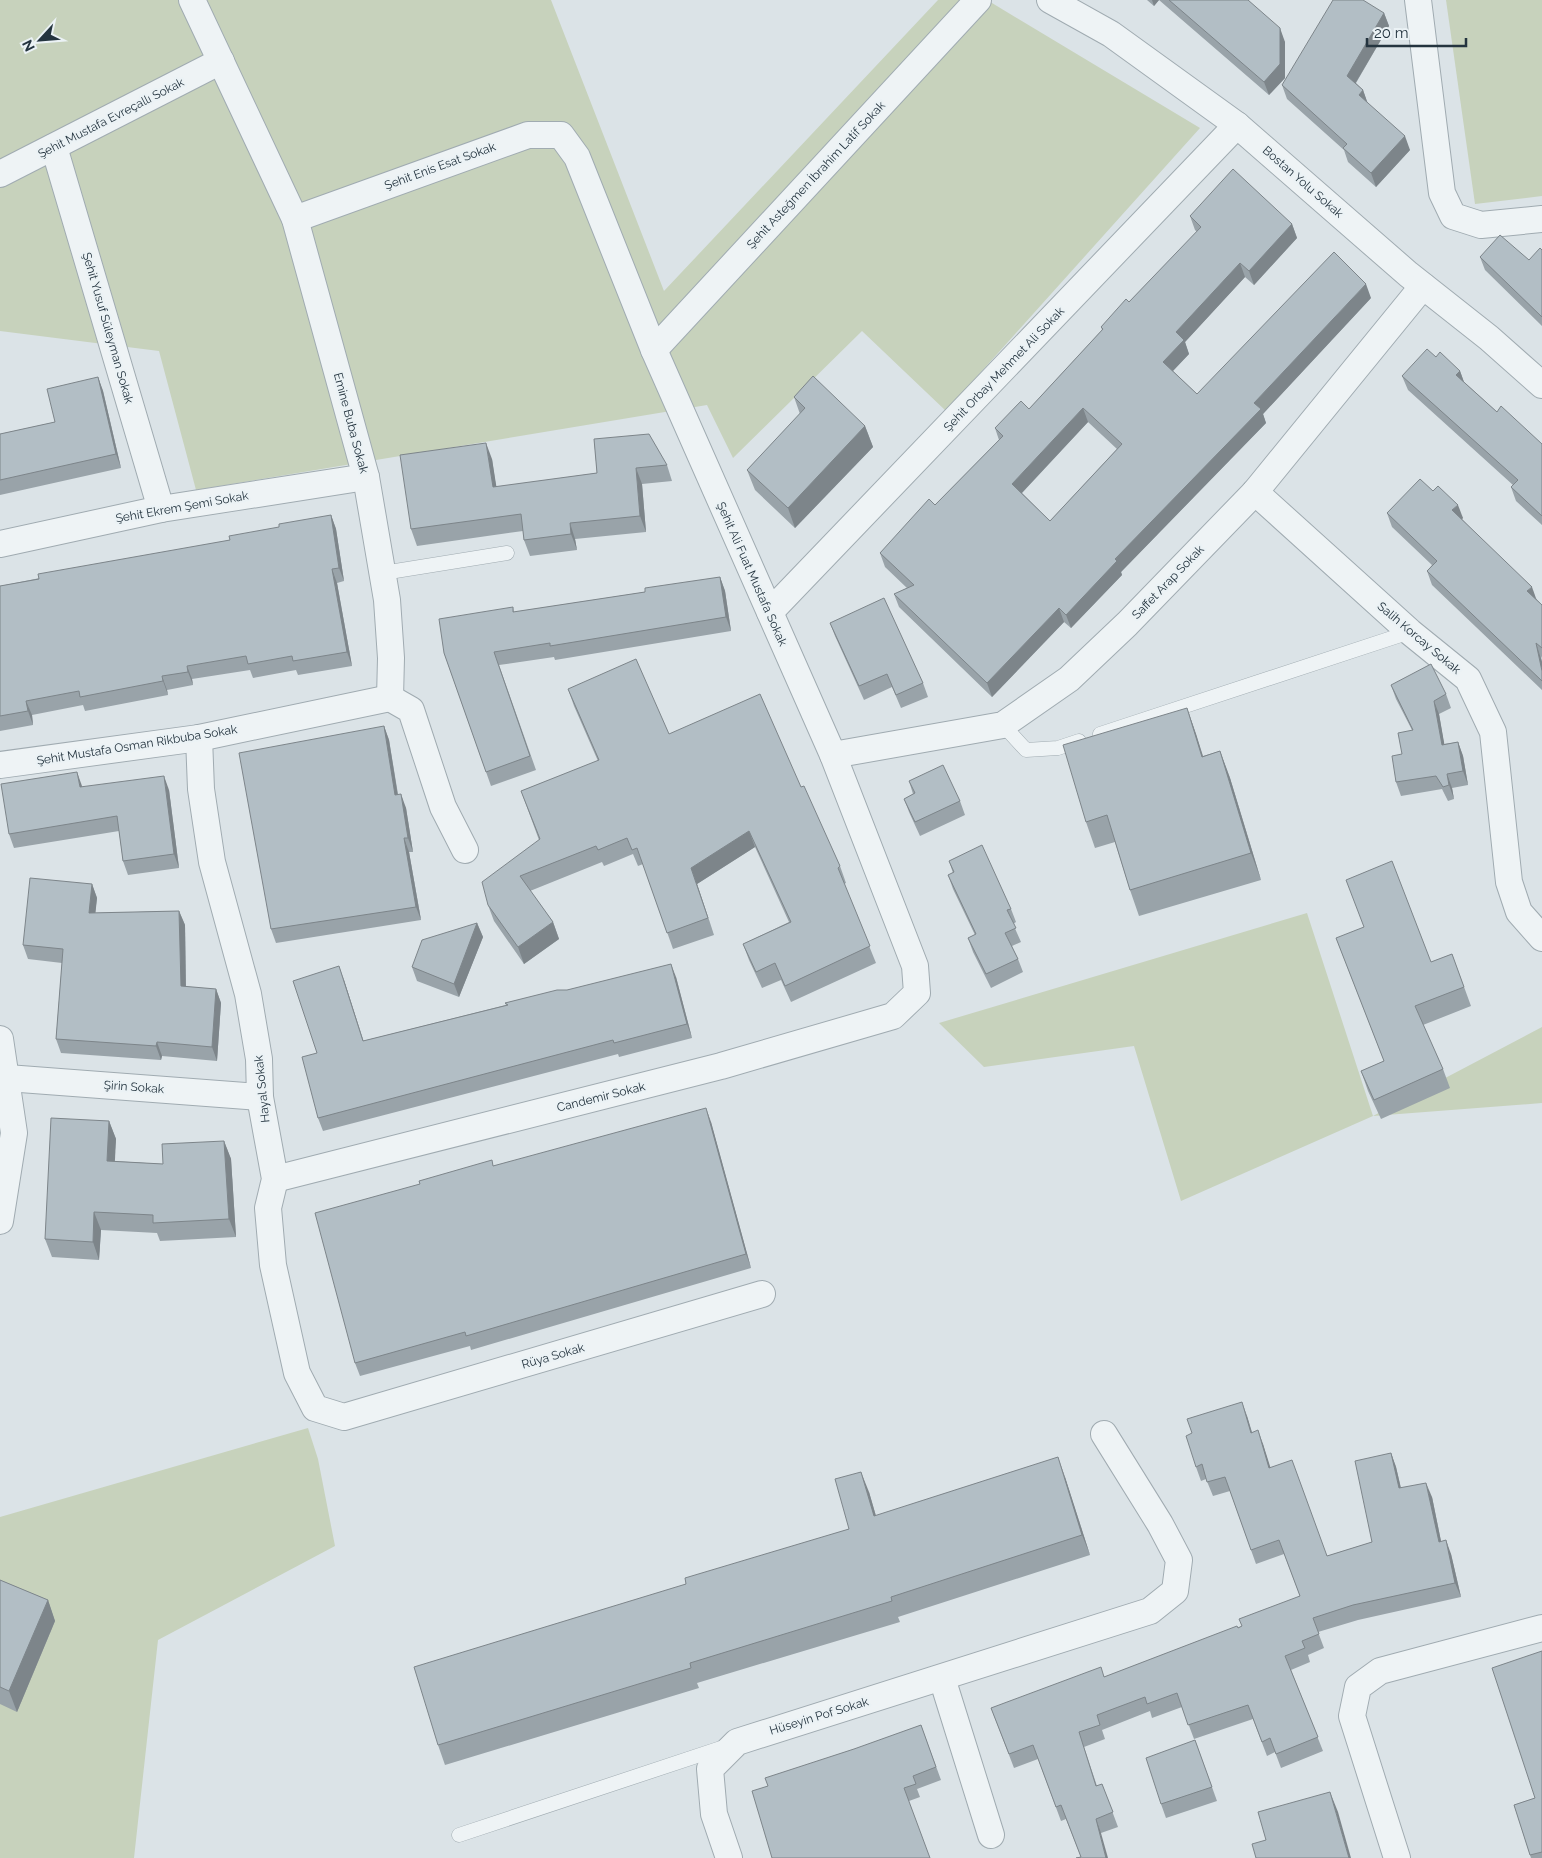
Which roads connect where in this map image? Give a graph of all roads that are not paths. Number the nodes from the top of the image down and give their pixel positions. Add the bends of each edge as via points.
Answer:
1 (192, 0) edge
2 (978, 0) edge
3 (1050, 0) edge
4 (1418, 0) edge
5 (221, 61) junction
6 (1237, 125) junction
7 (54, 147) junction
8 (577, 157) joint
9 (0, 174) edge
10 (295, 219) junction
11 (1542, 219) edge
12 (1423, 286) junction
13 (654, 350) junction
14 (1542, 385) edge
15 (366, 477) junction
16 (1255, 492) junction
17 (161, 509) junction
18 (0, 544) edge
19 (507, 553) dead end
20 (383, 573) junction
21 (770, 612) junction
22 (1410, 632) junction
23 (390, 698) junction
24 (1003, 725) junction
25 (199, 738) junction
26 (833, 755) junction
27 (0, 765) edge
28 (465, 850) dead end
29 (1542, 938) edge
30 (917, 993) joint
31 (0, 1039) edge
32 (7, 1078) junction
33 (260, 1097) junction
34 (275, 1179) junction
35 (0, 1221) edge
36 (762, 1294) dead end
37 (344, 1417) joint
38 (1104, 1434) dead end
39 (1542, 1628) edge
40 (942, 1678) junction
41 (737, 1742) junction
42 (459, 1835) dead end
43 (991, 1835) dead end
44 (729, 1858) edge
45 (1397, 1858) edge

1 - 5 street, Emine Buba Sokak
2 - 13 street, Şehit Asteğmen İbrahim Latif Sokak
3 - 6 street, Bostan Yolu Sokak via 1112,34
4 - 11 street via 1442,193 1454,216 1481,225
5 - 7 street, Şehit Mustafa Evreçallı Sokak
5 - 10 street, Emine Buba Sokak
6 - 12 street, Bostan Yolu Sokak
6 - 21 street, Şehit Orbay Mehmet Ali Sokak
7 - 9 street, Şehit Mustafa Evreçallı Sokak
7 - 17 street, Şehit Yusuf Süleyman Sokak
8 - 10 street, Şehit Enis Esat Sokak via 562,135 528,135
8 - 13 street, Şehit Ali Fuat Mustafa Sokak
10 - 15 street, Emine Buba Sokak
12 - 14 street, Bostan Yolu Sokak
12 - 16 street, Saffet Arap Sokak
13 - 21 street, Şehit Ali Fuat Mustafa Sokak
15 - 17 street, Şehit Ekrem Şemi Sokak
15 - 20 street, Emine Buba Sokak
16 - 22 street, Salih Korcay Sokak
16 - 24 street, Saffet Arap Sokak via 1069,679
17 - 18 street, Şehit Ekrem Şemi Sokak
19 - 20 lane
20 - 23 street, Emine Buba Sokak via 391,658
21 - 26 street, Şehit Ali Fuat Mustafa Sokak
22 - 24 lane via 1058,748 1026,750
22 - 29 street, Salih Korcay Sokak via 1468,679 1493,732 1509,882 1519,912
23 - 25 street, Şehit Mustafa Osman Rikbuba Sokak
23 - 28 street via 411,710 443,806
24 - 26 street, Saffet Arap Sokak
25 - 27 street, Şehit Mustafa Osman Rikbuba Sokak
25 - 33 street, Hayal Sokak via 201,789 212,862 248,994 259,1059
26 - 30 street, Şehit Ali Fuat Mustafa Sokak via 916,966
30 - 34 street, Candemir Sokak via 893,1016 722,1066
31 - 32 street
32 - 33 street, Şirin Sokak
32 - 35 street via 14,1133
33 - 34 street, Hayal Sokak
34 - 37 street, Hayal Sokak via 268,1208 273,1264 297,1373 315,1408
36 - 37 street, Rüya Sokak
38 - 40 street, Hüseyin Pof Sokak via 1179,1560 1175,1591 1150,1612
39 - 45 street via 1380,1671 1358,1687 1352,1716
40 - 41 street, Hüseyin Pof Sokak
40 - 43 street
41 - 42 lane, Hüseyin Pof Sokak
41 - 44 street via 710,1769 714,1814

